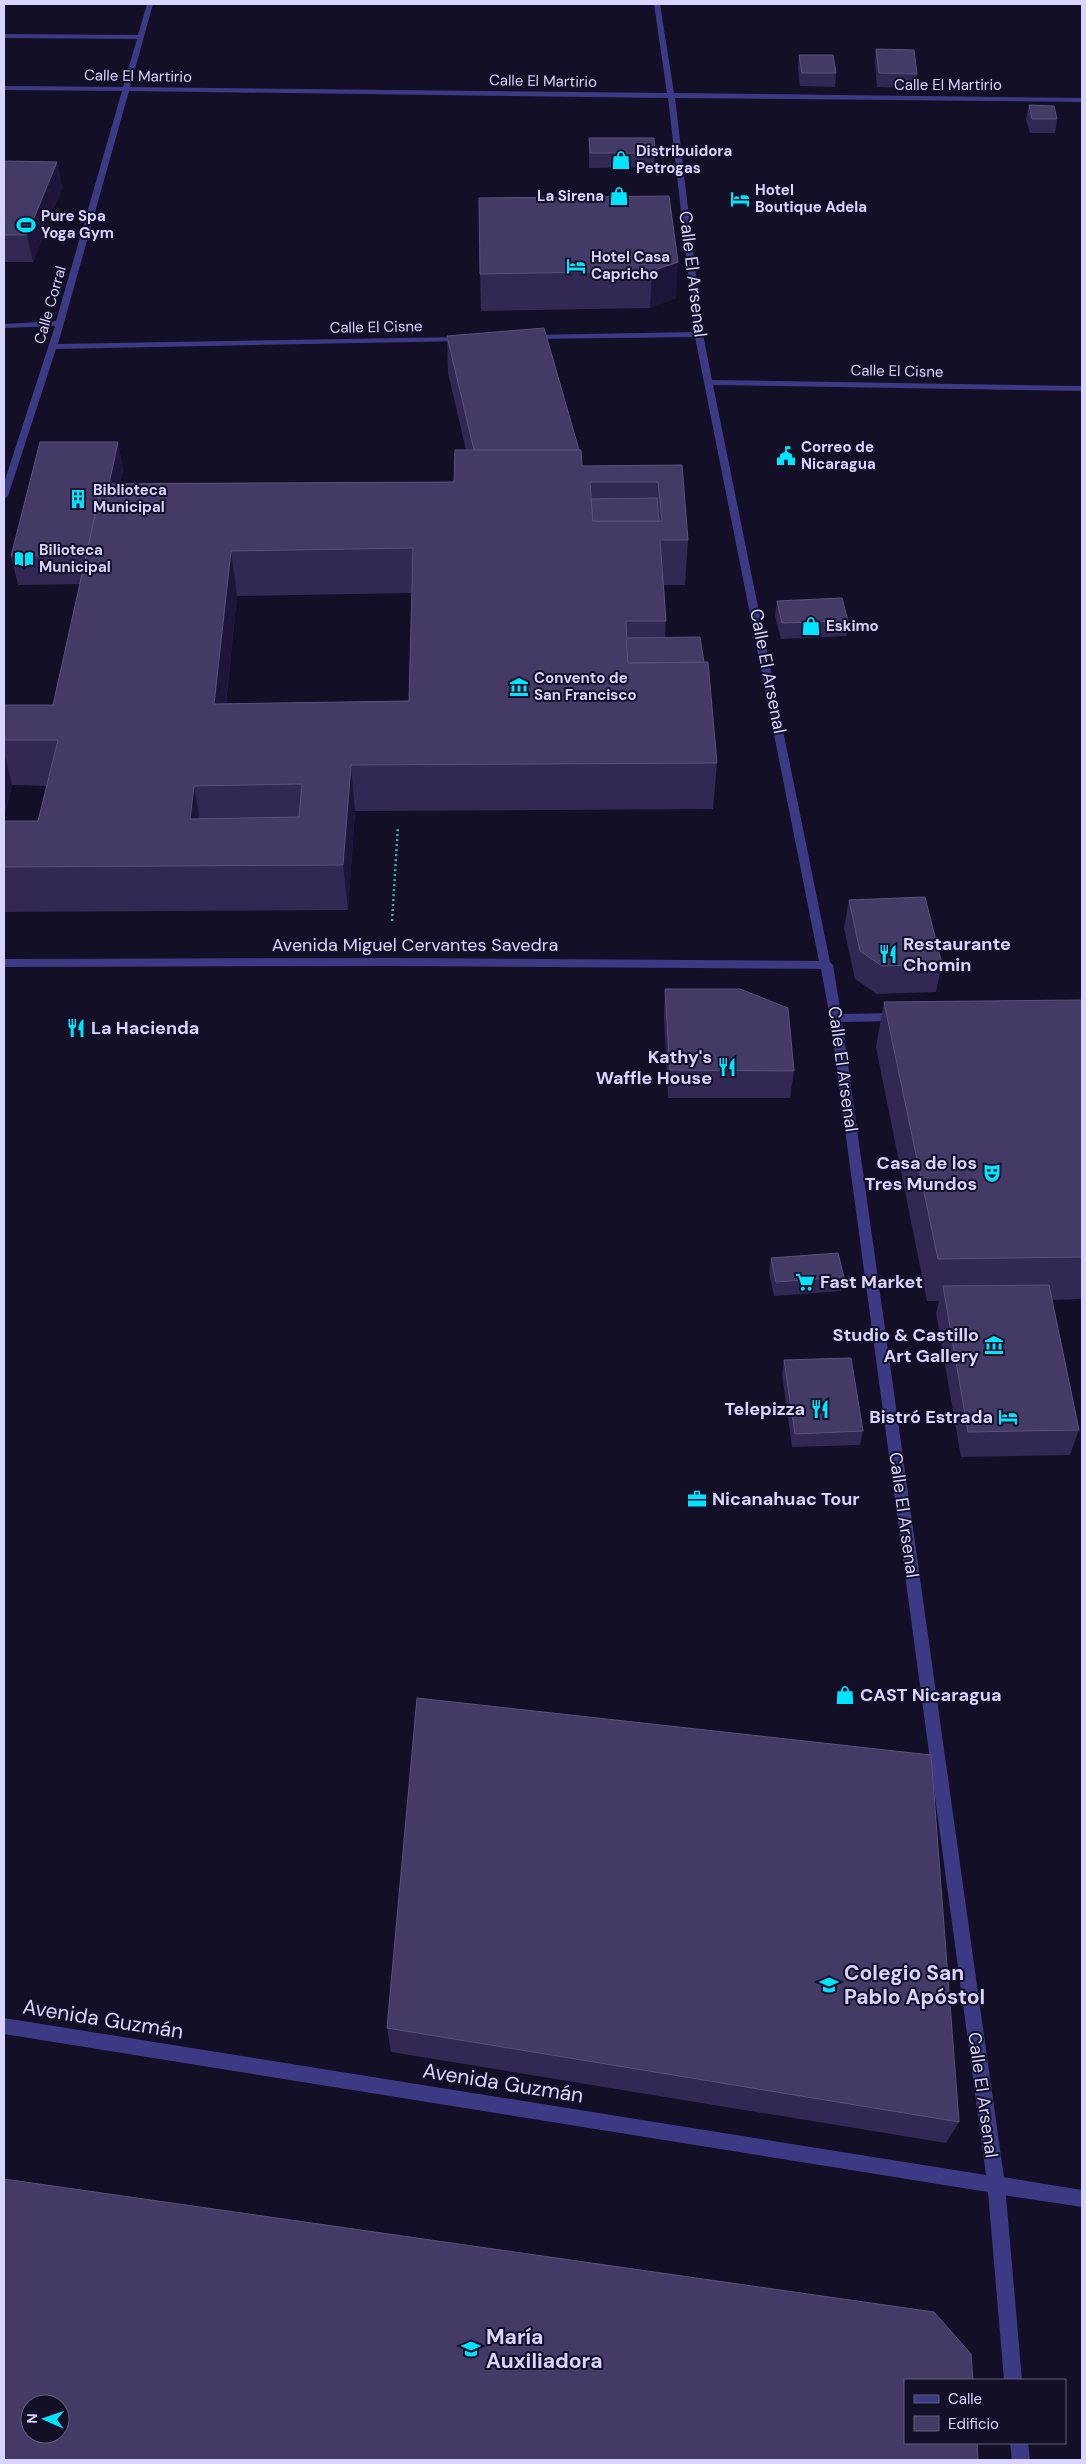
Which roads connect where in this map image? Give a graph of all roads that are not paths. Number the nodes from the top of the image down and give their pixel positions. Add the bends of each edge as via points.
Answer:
1 (150, 4) edge
2 (657, 4) edge
3 (4, 36) edge
4 (141, 37) junction
5 (4, 88) edge
6 (126, 90) junction
7 (671, 97) junction
8 (1082, 100) edge
9 (59, 323) junction
10 (4, 326) edge
11 (699, 334) junction
12 (470, 338) edge
13 (520, 338) edge
14 (53, 347) junction
15 (710, 382) junction
16 (1082, 388) edge
17 (4, 496) edge
18 (4, 963) edge
19 (827, 965) junction
20 (905, 1016) edge
21 (836, 1018) junction
22 (4, 2026) edge
23 (996, 2185) junction
24 (1082, 2200) edge
25 (1013, 2379) edge
26 (1019, 2444) edge
27 (1021, 2460) edge

1 - 4 street, Calle Corral
2 - 7 street, Calle El Arsenal
3 - 4 street
4 - 6 street, Calle Corral
5 - 6 street, Calle El Martirio
6 - 7 street, Calle El Martirio
6 - 9 street, Calle Corral
7 - 8 street, Calle El Martirio
7 - 11 street, Calle El Arsenal
9 - 10 street
9 - 14 street, Calle Corral
11 - 13 street
11 - 15 street, Calle El Arsenal
12 - 14 street, Calle El Cisne
14 - 17 street, Calle Corral
15 - 16 street, Calle El Cisne
15 - 19 street, Calle El Arsenal
18 - 19 street, Avenida Miguel Cervantes Savedra
19 - 21 street, Calle El Arsenal
20 - 21 street
21 - 23 street, Calle El Arsenal
22 - 23 street, Avenida Guzmán
23 - 24 street, Avenida Guzmán
23 - 25 street, Calle El Arsenal
26 - 27 street

